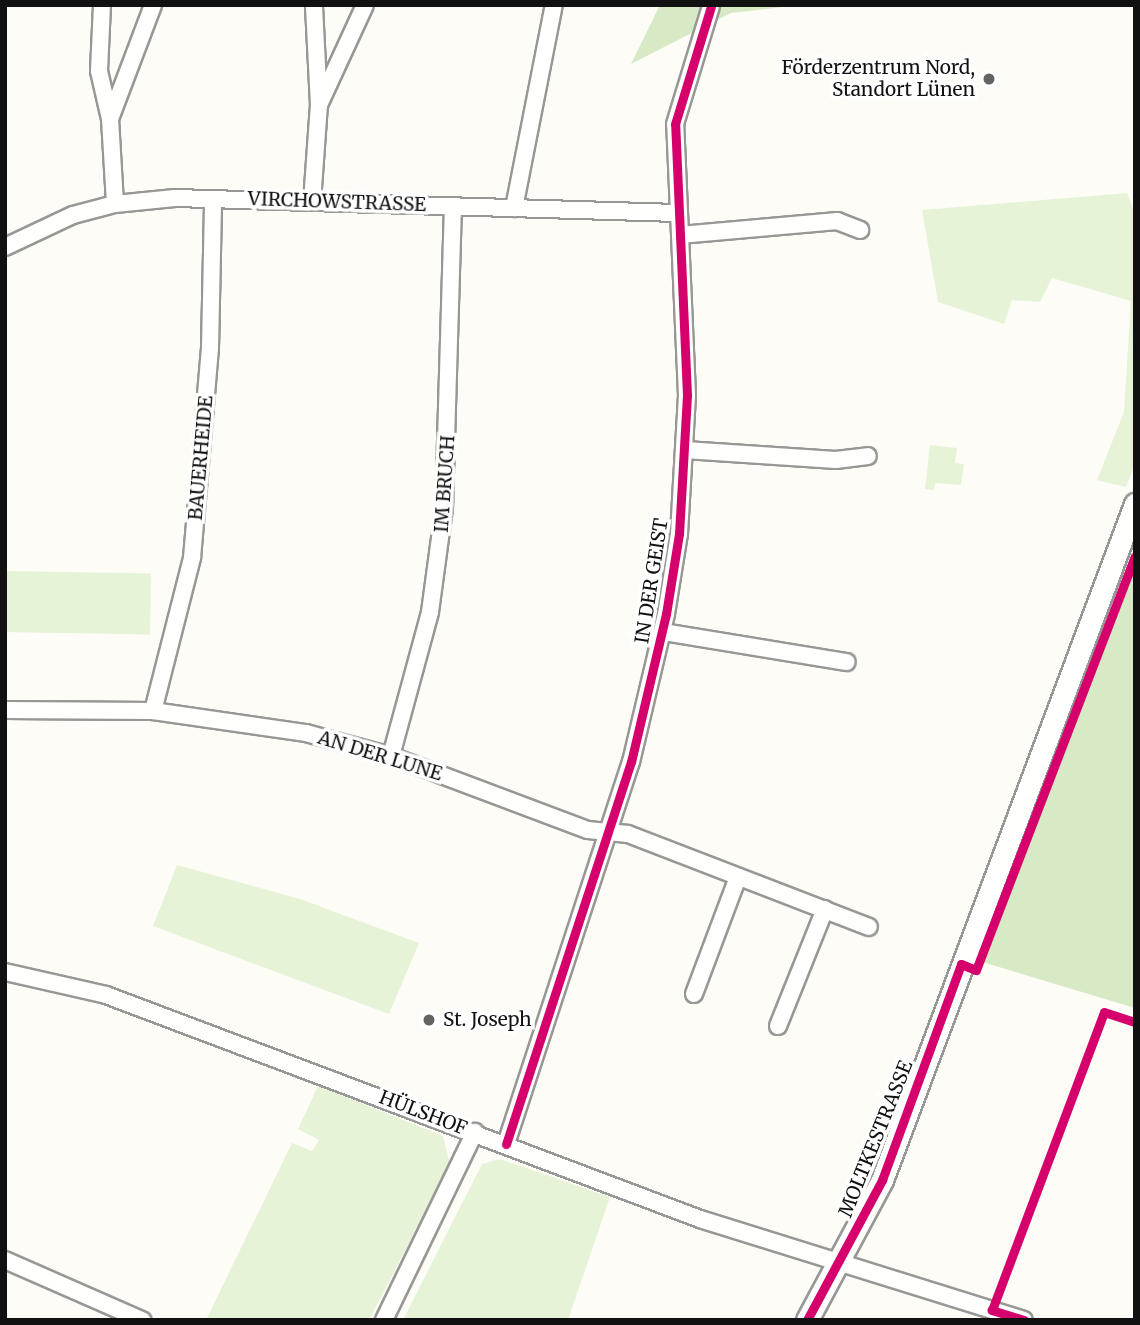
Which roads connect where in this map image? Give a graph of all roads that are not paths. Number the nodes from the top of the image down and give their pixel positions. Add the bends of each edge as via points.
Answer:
1 (102, 5) edge
2 (153, 5) edge
3 (365, 5) edge
4 (554, 5) edge
5 (308, 6) edge
6 (711, 6) edge
7 (319, 105) junction
8 (110, 119) junction
9 (213, 199) junction
10 (312, 202) junction
11 (115, 204) junction
12 (453, 206) junction
13 (514, 208) junction
14 (678, 213) junction
15 (860, 230) dead end
16 (680, 235) junction
17 (5, 247) edge
18 (685, 450) junction
19 (868, 456) dead end
20 (1135, 503) edge
21 (663, 632) junction
22 (847, 662) dead end
23 (5, 710) edge
24 (153, 712) junction
25 (391, 756) junction
26 (607, 832) junction
27 (738, 877) junction
28 (825, 909) junction
29 (869, 928) dead end
30 (5, 972) edge
31 (694, 994) dead end
32 (778, 1026) dead end
33 (475, 1132) junction
34 (506, 1144) junction
35 (5, 1260) edge
36 (839, 1263) junction
37 (142, 1320) edge
38 (384, 1320) edge
39 (807, 1320) edge
40 (1024, 1320) edge

1 - 8 street via 99,71
2 - 8 street
3 - 7 street
4 - 13 street
5 - 7 street
6 - 14 street, IN DER GEIST via 675,124
7 - 10 street
8 - 11 street
9 - 10 street, VIRCHOWSTRASSE
9 - 11 street, VIRCHOWSTRASSE
9 - 24 street, BAUERHEIDE via 209,348 192,558
10 - 12 street, VIRCHOWSTRASSE
11 - 17 street, VIRCHOWSTRASSE via 41,227
12 - 13 street, VIRCHOWSTRASSE
12 - 25 street, IM BRUCH via 444,508 430,612
13 - 14 street, VIRCHOWSTRASSE
14 - 16 street, IN DER GEIST
15 - 16 street via 837,221
16 - 18 street, IN DER GEIST via 687,337
18 - 19 street via 836,460
18 - 21 street, IN DER GEIST
20 - 36 street, MOLTKESTRASSE via 882,1180
21 - 22 street, IN DER GEIST
21 - 26 street, IN DER GEIST
23 - 24 street, AN DER LUNE
24 - 25 street, AN DER LUNE via 306,733
25 - 26 street, AN DER LUNE via 588,830
26 - 27 street, AN DER LUNE
26 - 34 street, IN DER GEIST
27 - 28 street, AN DER LUNE
27 - 31 street
28 - 29 street, AN DER LUNE
28 - 32 street
30 - 33 street, HÜLSHOF via 106,995
33 - 34 street, HÜLSHOF
33 - 38 street
34 - 36 street, HÜLSHOF via 609,1186
35 - 37 street
36 - 39 street, MOLTKESTRASSE
36 - 40 street

